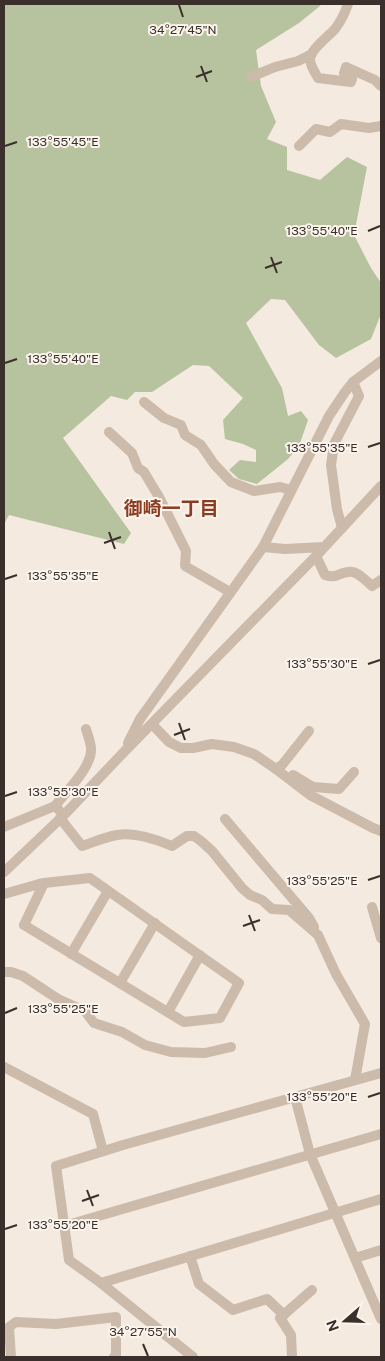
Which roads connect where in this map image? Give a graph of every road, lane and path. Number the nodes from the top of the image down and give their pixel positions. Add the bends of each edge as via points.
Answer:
1 (348, 4) edge
2 (312, 54) junction
3 (251, 77) dead end
4 (381, 86) edge
5 (381, 126) edge
6 (299, 146) dead end
7 (381, 361) edge
8 (354, 382) junction
9 (144, 402) dead end
10 (109, 432) dead end
11 (381, 486) edge
12 (292, 490) junction
13 (342, 528) junction
14 (263, 547) junction
15 (324, 548) junction
16 (316, 556) junction
17 (381, 580) edge
18 (230, 592) junction
19 (152, 724) junction
20 (86, 729) dead end
21 (309, 730) dead end
22 (123, 753) junction
23 (279, 767) junction
24 (354, 772) dead end
25 (55, 806) junction
26 (62, 817) junction
27 (225, 819) dead end
28 (4, 827) edge
29 (381, 831) edge
30 (4, 872) edge
31 (44, 883) junction
32 (108, 891) junction
33 (4, 894) edge
34 (372, 907) dead end
35 (155, 923) junction
36 (318, 935) junction
37 (381, 938) edge
38 (71, 954) junction
39 (200, 955) junction
40 (4, 972) edge
41 (120, 983) junction
42 (168, 1012) junction
43 (231, 1047) dead end
44 (4, 1066) edge
45 (381, 1073) edge
46 (355, 1080) junction
47 (295, 1098) junction
48 (381, 1134) edge
49 (103, 1151) junction
50 (310, 1154) junction
51 (381, 1199) edge
52 (335, 1212) junction
53 (64, 1226) junction
54 (381, 1250) edge
55 (190, 1256) junction
56 (355, 1258) junction
57 (101, 1283) junction
58 (312, 1290) dead end
59 (378, 1302) edge
60 (284, 1315) junction
61 (381, 1319) edge
62 (6, 1327) edge
63 (10, 1357) edge
64 (114, 1357) edge
65 (193, 1357) edge
66 (292, 1357) edge

1 - 2 street via 334,30
2 - 3 street
2 - 4 street via 310,60 318,78 351,82 352,79 344,73 346,67
5 - 6 street via 369,128 341,124 330,132 316,129
7 - 8 street
8 - 12 street via 329,416
8 - 13 street via 359,396 334,444 331,465 336,509
9 - 12 street via 164,418 181,425 185,435 201,445 231,482 254,491 280,487
10 - 18 street via 132,453 138,468 144,472 159,497 186,552 185,566
11 - 13 street
12 - 14 street
13 - 15 street
14 - 15 street
14 - 18 street
15 - 16 street
16 - 17 street via 325,575 332,577 349,571 359,574 372,586
16 - 19 street
18 - 22 street via 140,719
19 - 22 street
19 - 23 street via 169,742 181,748 212,744 234,747
20 - 25 street via 91,749 89,760
21 - 23 street
22 - 26 street
23 - 24 street via 313,787 339,789
23 - 29 street via 310,795
25 - 26 street
25 - 28 street
26 - 30 street
26 - 36 street via 82,846 127,834 154,838 172,846 187,836 194,836 212,851 250,895 272,909 289,910
27 - 36 street via 309,918
31 - 32 street via 90,878
31 - 33 street
31 - 38 street via 24,925
32 - 35 street
32 - 38 street
34 - 37 street
35 - 39 street
35 - 41 street
36 - 46 street via 365,1024
38 - 41 street
39 - 42 street
39 - 42 street via 239,983 220,1018 184,1022
40 - 43 street via 23,976 84,1011 94,1023 122,1032 145,1046 171,1052 205,1053
41 - 42 street
44 - 49 street via 94,1114
45 - 46 street
46 - 47 street
47 - 49 street
47 - 50 street
48 - 50 street
49 - 53 street via 56,1166
50 - 52 street
50 - 53 street
51 - 52 street
52 - 55 street
52 - 56 street
53 - 57 street via 69,1260
54 - 56 street
55 - 57 street
55 - 60 street via 199,1284 233,1310 267,1299
56 - 59 street
57 - 65 street
58 - 60 street
59 - 61 street
60 - 66 street via 280,1318 291,1335
62 - 63 street
62 - 64 street via 16,1322 56,1324 116,1318

